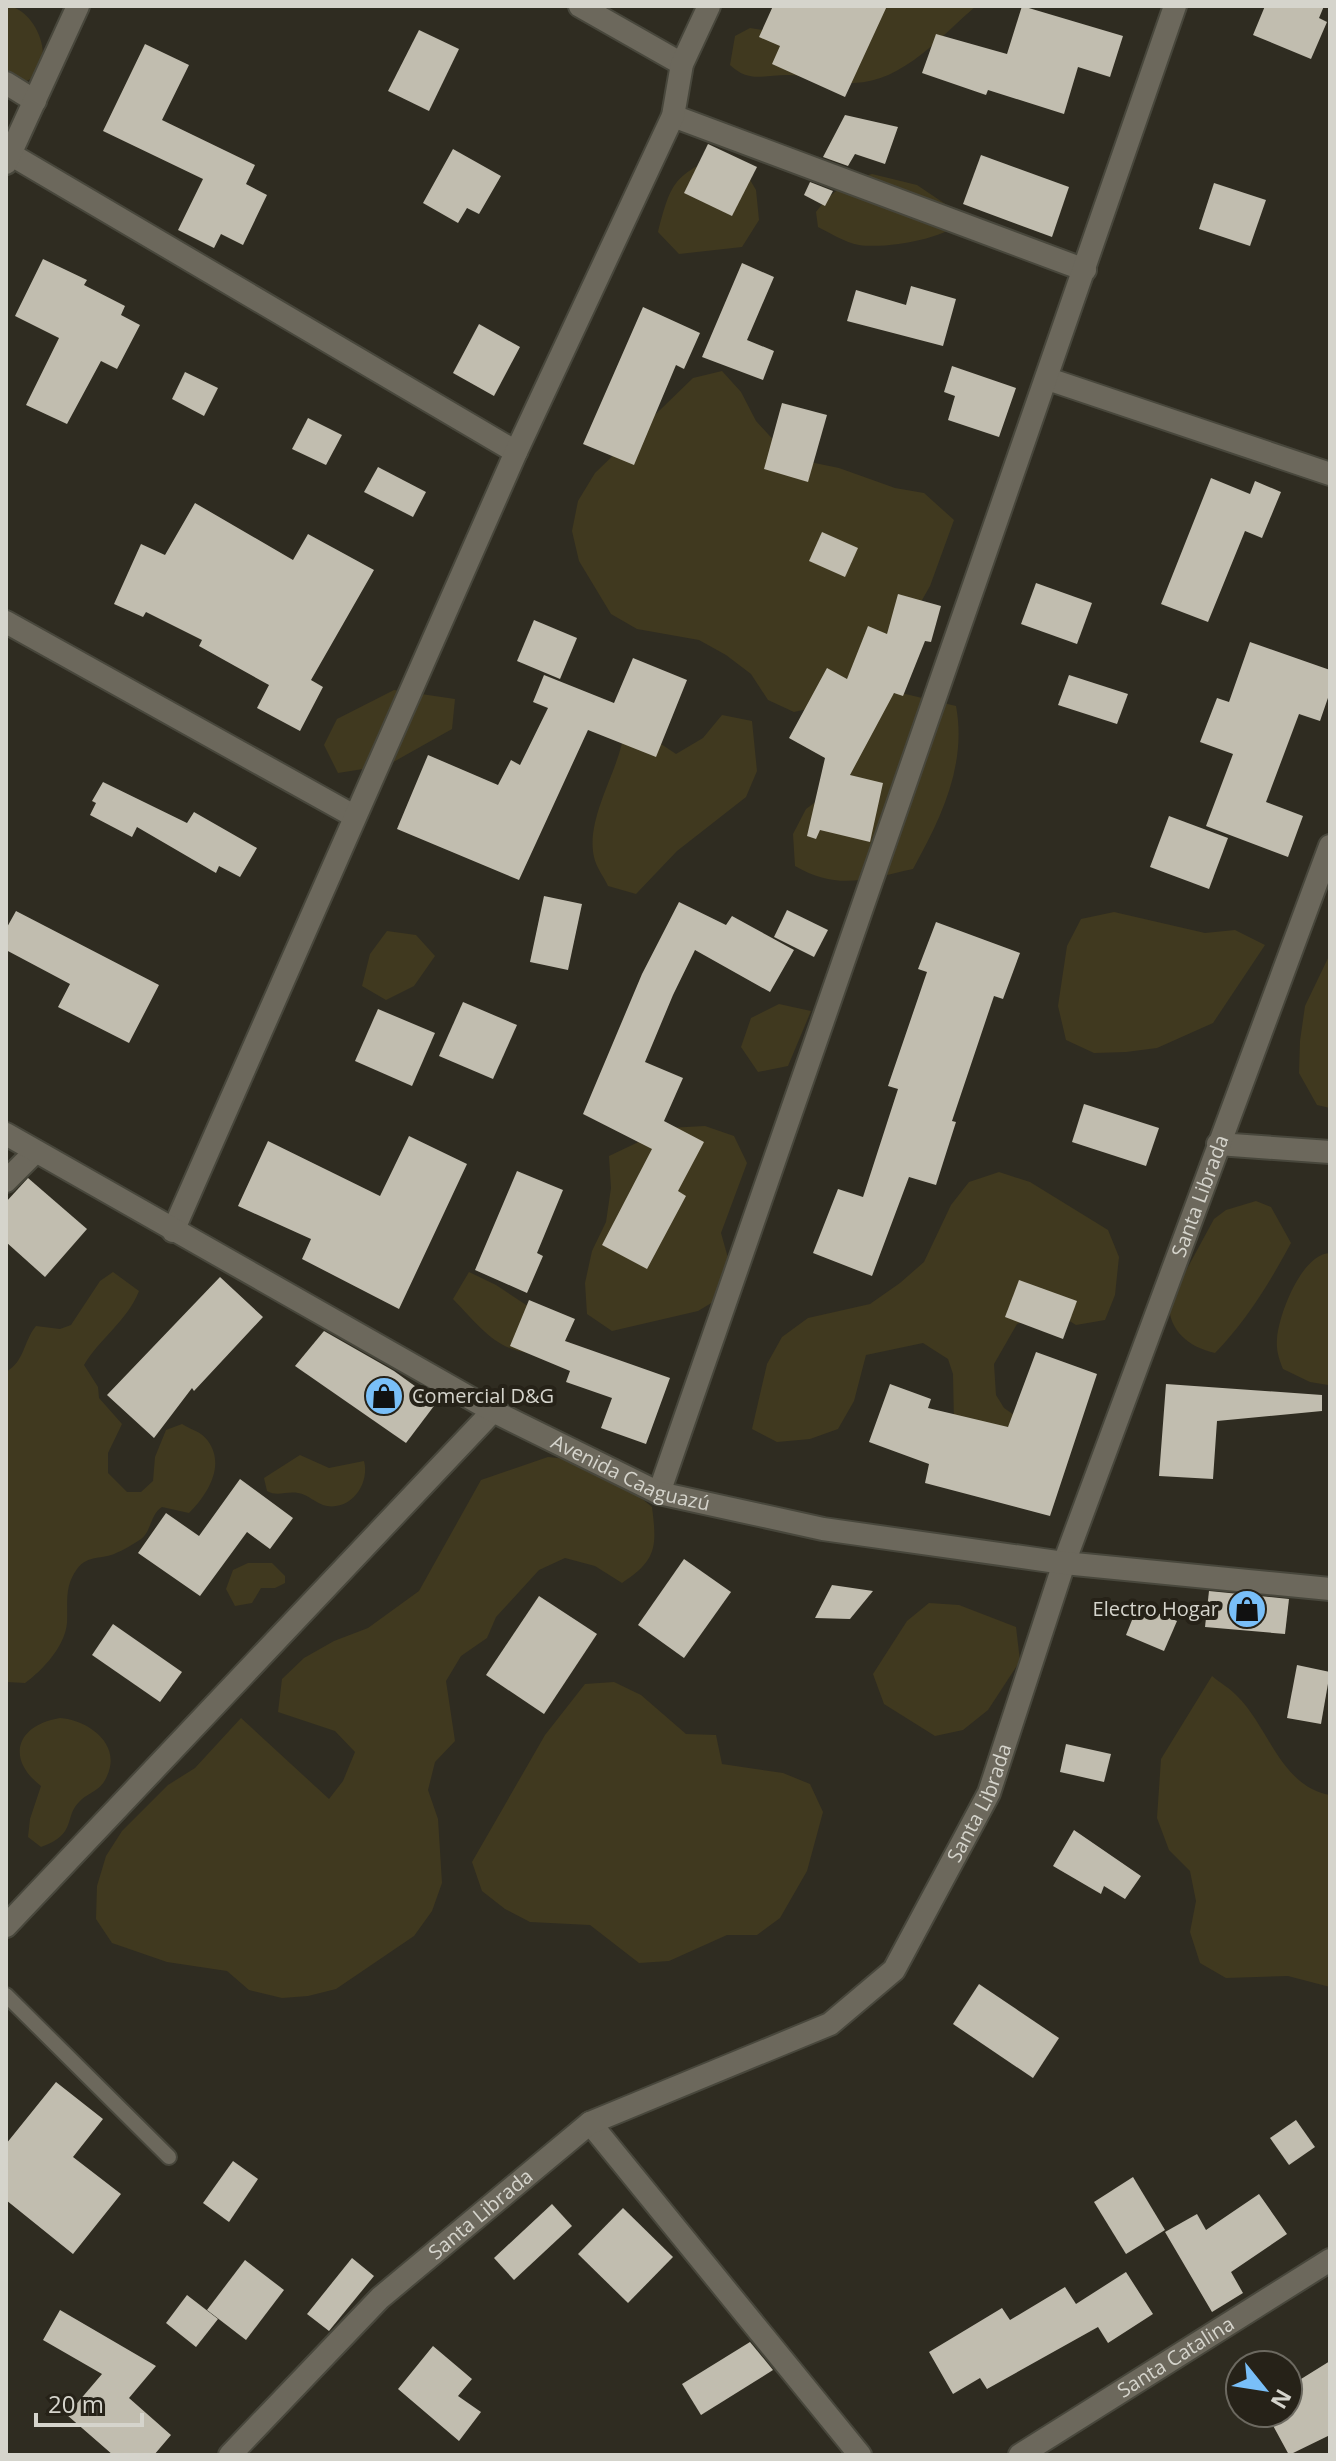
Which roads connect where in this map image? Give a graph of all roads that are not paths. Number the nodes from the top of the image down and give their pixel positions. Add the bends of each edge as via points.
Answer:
1 (78, 6) edge
2 (580, 6) edge
3 (709, 6) edge
4 (1175, 6) edge
5 (682, 64) junction
6 (6, 83) edge
7 (35, 101) junction
8 (673, 116) junction
9 (8, 159) edge
10 (1085, 270) junction
11 (1048, 379) junction
12 (516, 452) junction
13 (1330, 474) edge
14 (6, 622) edge
15 (354, 816) junction
16 (1330, 846) edge
17 (6, 1134) edge
18 (1218, 1144) junction
19 (35, 1152) junction
20 (1330, 1152) edge
21 (6, 1181) edge
22 (173, 1231) junction
23 (493, 1411) junction
24 (659, 1493) junction
25 (1064, 1563) junction
26 (1330, 1589) edge
27 (6, 1926) edge
28 (6, 1995) edge
29 (590, 2123) junction
30 (169, 2157) dead end
31 (1330, 2260) edge
32 (230, 2455) edge
33 (860, 2455) edge
34 (1020, 2455) edge

1 - 7 street
2 - 5 street
3 - 5 street
4 - 10 street
5 - 8 street
6 - 7 street
7 - 9 street
8 - 10 street
8 - 12 street
9 - 12 street
10 - 11 street
11 - 13 street
11 - 24 street
12 - 15 street
14 - 15 street
15 - 22 street
16 - 18 street, Santa Librada
17 - 19 street, Avenida Caaguazú
18 - 20 street
18 - 25 street, Santa Librada
19 - 21 street
19 - 22 street, Avenida Caaguazú
22 - 23 street, Avenida Caaguazú
23 - 24 street, Avenida Caaguazú
23 - 27 street
24 - 25 street, Avenida Caaguazú via 823,1529
25 - 26 street, Avenida Caaguazú
25 - 29 street, Santa Librada via 989,1793 894,1970 830,2024
28 - 30 lane
29 - 32 street, Santa Librada via 380,2298
29 - 33 street
31 - 34 street, Santa Catalina

